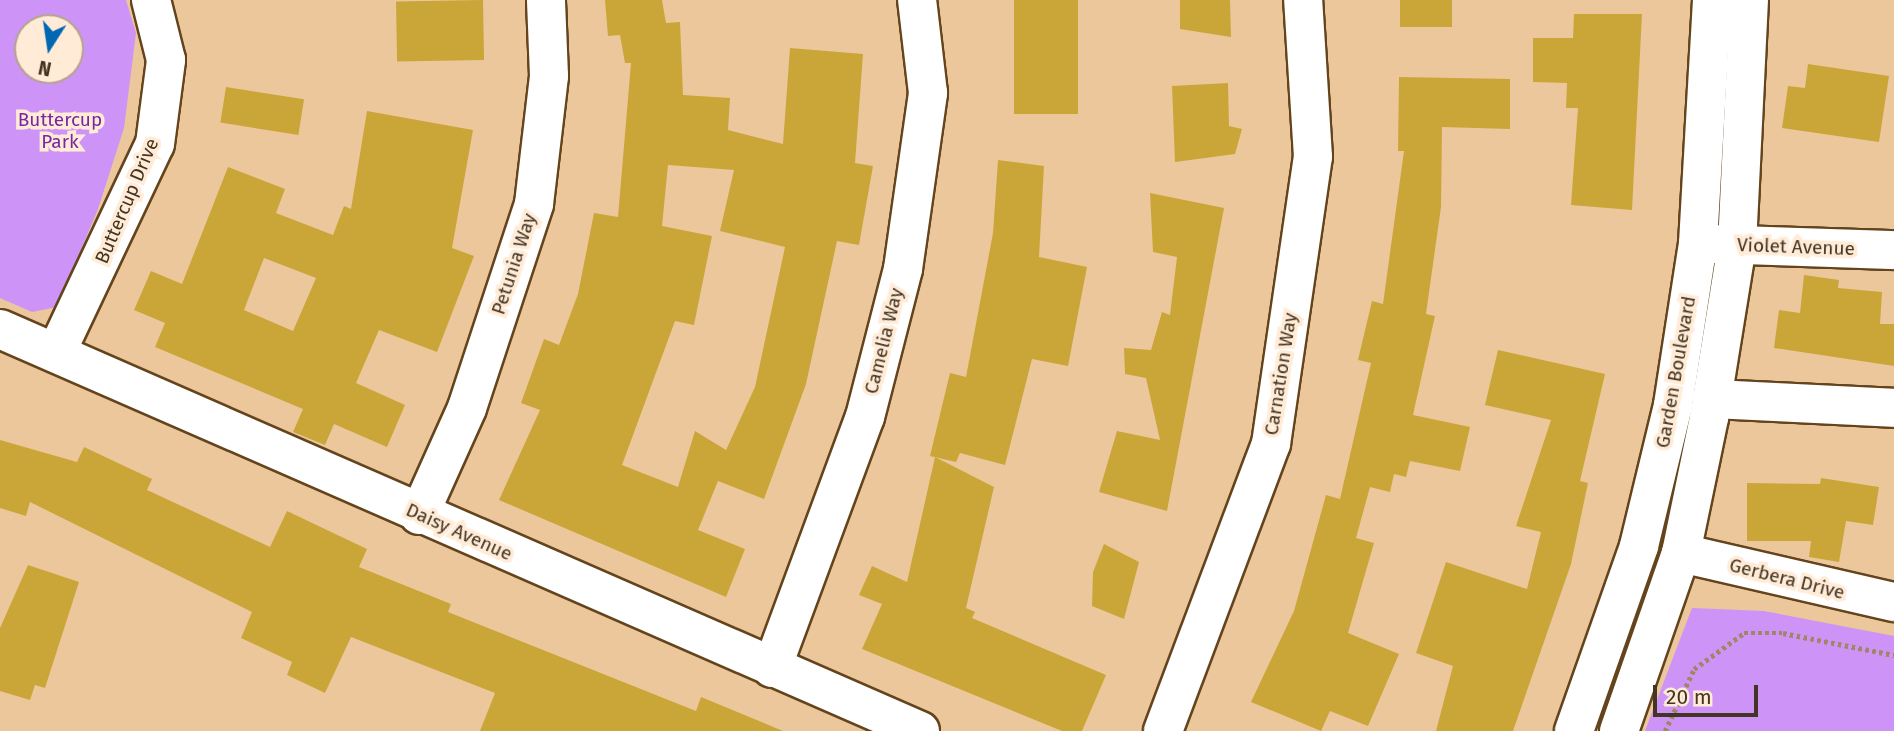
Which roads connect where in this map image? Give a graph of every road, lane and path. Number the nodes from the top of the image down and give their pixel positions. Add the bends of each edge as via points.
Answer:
1 (151, 0) edge
2 (546, 0) edge
3 (917, 0) edge
4 (1303, 0) edge
5 (1712, 0) edge
6 (1749, 0) edge
7 (1699, 243) junction
8 (1737, 246) junction
9 (1894, 250) edge
10 (0, 329) edge
11 (56, 353) junction
12 (1712, 399) junction
13 (1894, 408) edge
14 (418, 515) junction
15 (1681, 553) junction
16 (1894, 602) edge
17 (1894, 655) edge
18 (772, 668) junction
19 (920, 731) edge
20 (1163, 731) edge
21 (1574, 731) edge
22 (1619, 731) edge
23 (1665, 731) edge

1 - 11 street, Buttercup Drive via 166,60 156,144
2 - 14 street, Petunia Way via 549,76 534,204 467,408
3 - 18 street, Camelia Way via 928,93 903,269 865,417
4 - 20 street, Carnation Way via 1314,157 1270,444
5 - 7 street, Garden Boulevard
6 - 8 street, Garden Boulevard
7 - 8 street, Violet Avenue
7 - 21 street, Garden Boulevard via 1673,405 1639,546
8 - 9 street, Violet Avenue
8 - 12 street, Garden Boulevard
10 - 11 street, Daisy Avenue
11 - 14 street, Daisy Avenue
12 - 13 street
12 - 15 street, Garden Boulevard
14 - 18 street, Daisy Avenue
15 - 16 street, Gerbera Drive
15 - 22 street, Garden Boulevard
17 - 23 path via 1783,633 1744,633 1694,669
18 - 19 street, Daisy Avenue

